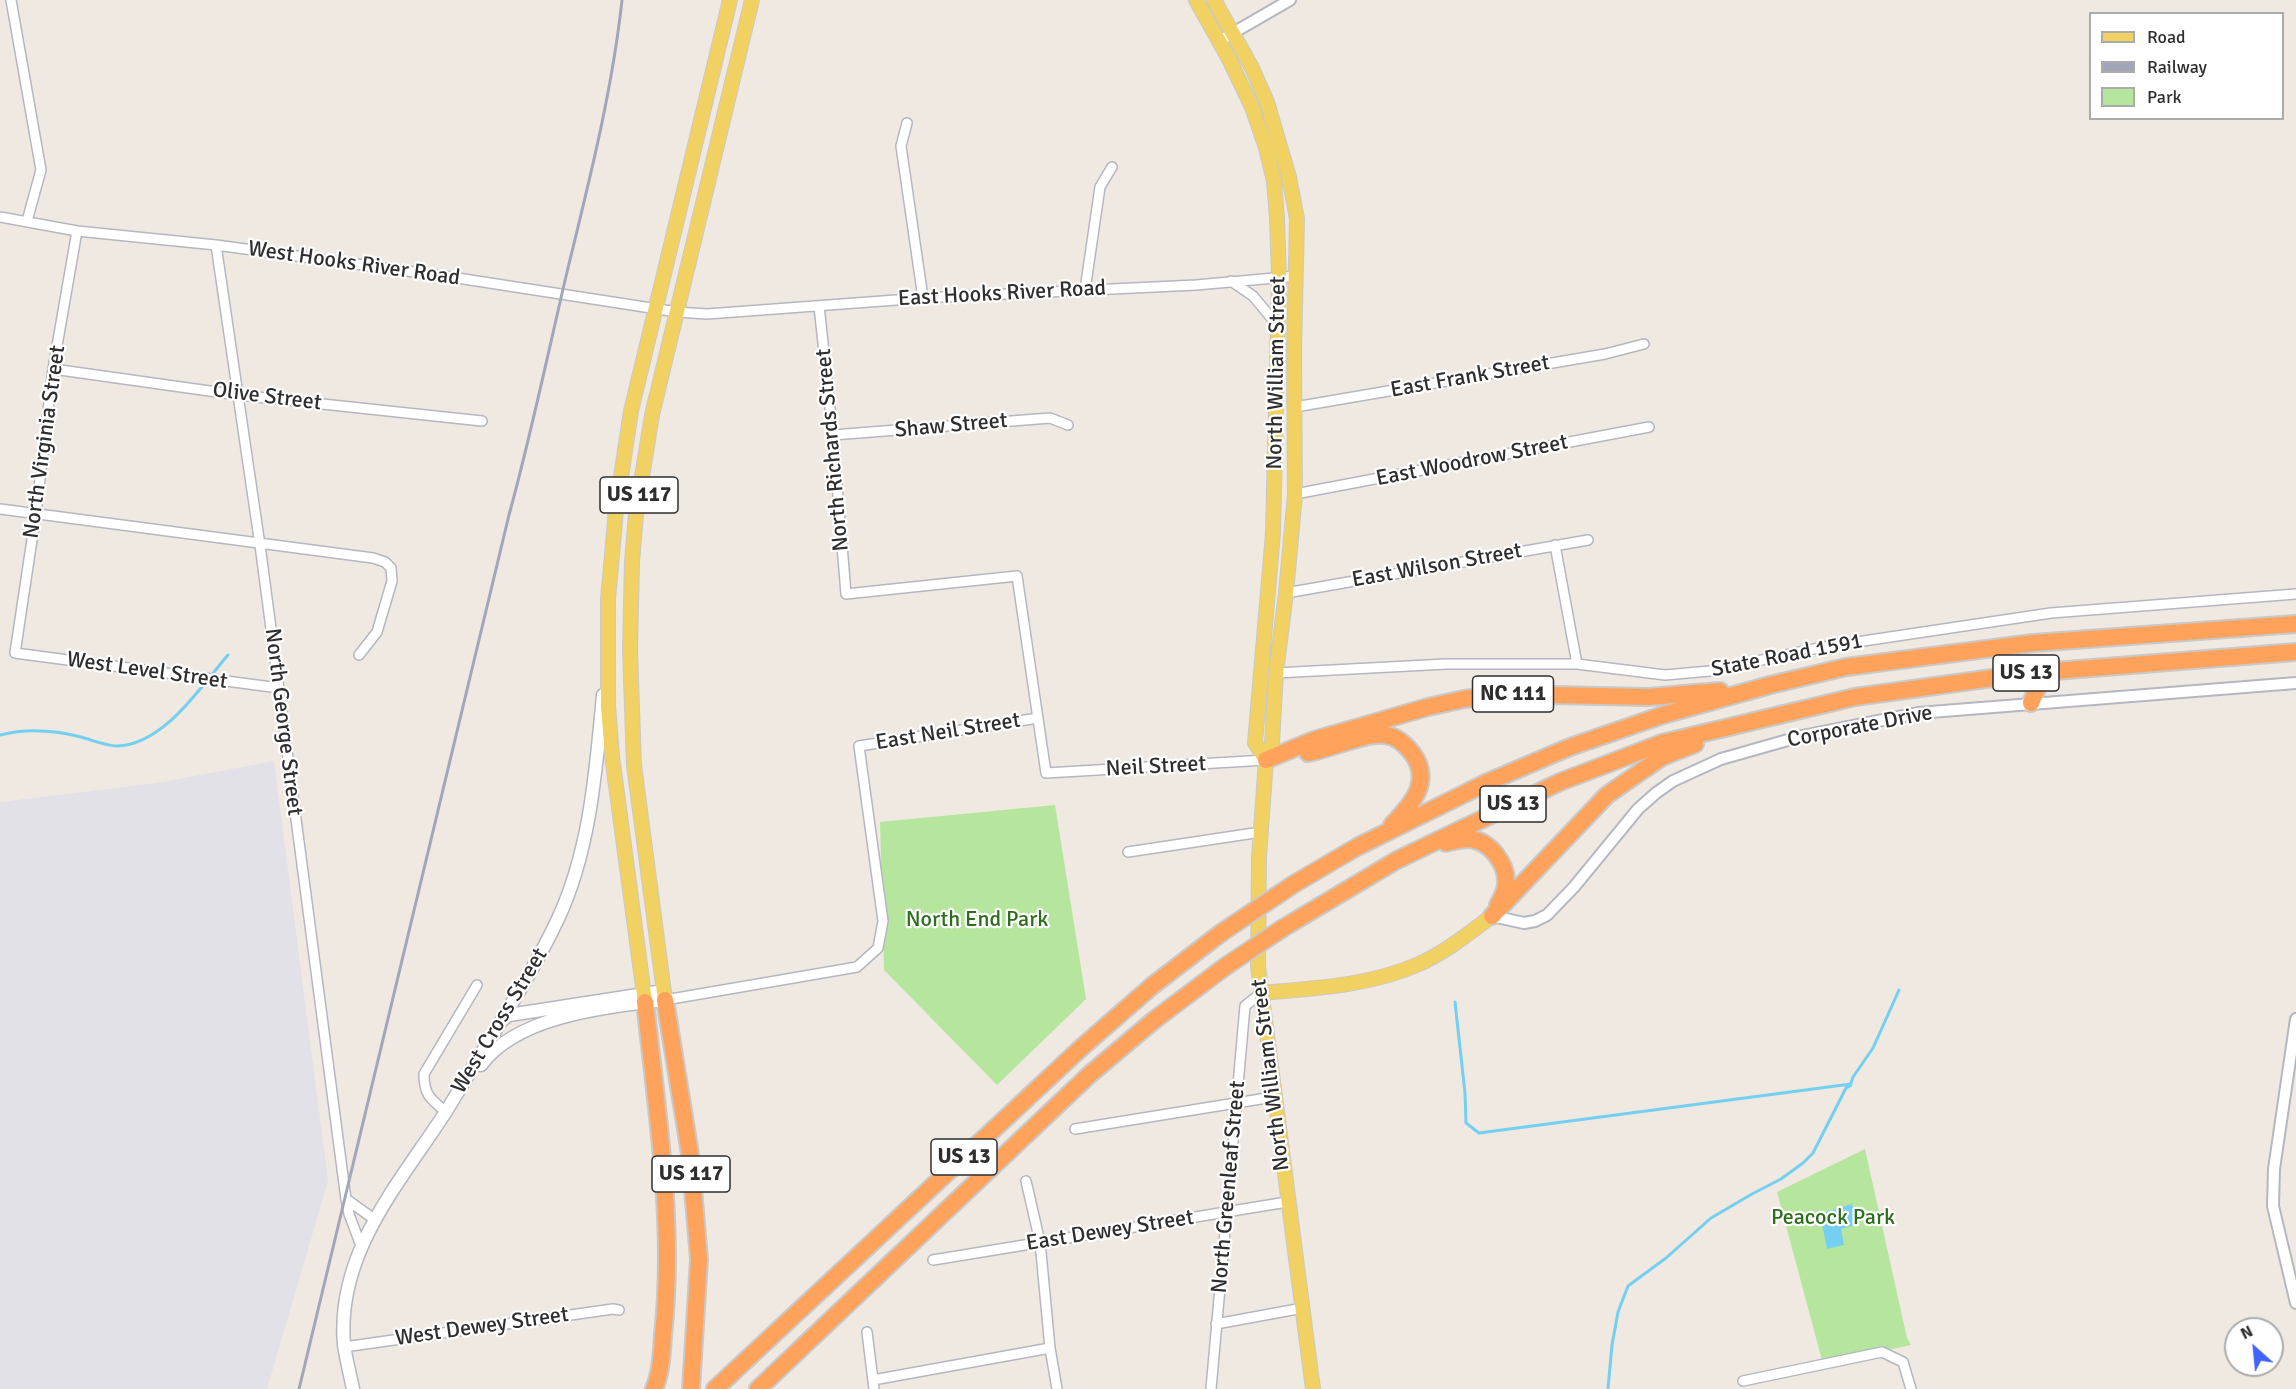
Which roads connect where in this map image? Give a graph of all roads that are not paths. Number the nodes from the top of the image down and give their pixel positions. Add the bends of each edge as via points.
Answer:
1 (11, 0) edge
2 (730, 0) edge
3 (752, 0) edge
4 (1196, 0) edge
5 (1214, 0) edge
6 (1290, 0) edge
7 (1234, 33) junction
8 (1220, 41) junction
9 (908, 123) dead end
10 (1112, 167) dead end
11 (0, 217) edge
12 (27, 221) junction
13 (77, 231) junction
14 (216, 245) junction
15 (1297, 276) junction
16 (1279, 278) junction
17 (1231, 281) junction
18 (1084, 290) junction
19 (923, 298) junction
20 (819, 306) junction
21 (655, 308) junction
22 (677, 312) junction
23 (707, 314) joint
24 (1278, 326) junction
25 (1644, 344) dead end
26 (53, 369) junction
27 (238, 394) junction
28 (1296, 407) junction
29 (482, 421) dead end
30 (1068, 424) dead end
31 (1649, 428) dead end
32 (833, 435) junction
33 (1295, 494) junction
34 (0, 509) edge
35 (616, 510) junction
36 (36, 513) junction
37 (636, 514) junction
38 (1588, 540) dead end
39 (260, 544) junction
40 (1555, 545) junction
41 (1286, 593) junction
42 (2296, 594) edge
43 (2296, 624) edge
44 (608, 645) junction
45 (2296, 652) edge
46 (15, 653) joint
47 (359, 655) dead end
48 (1577, 664) junction
49 (2056, 671) junction
50 (1276, 674) junction
51 (2001, 677) junction
52 (2296, 683) edge
53 (1770, 685) junction
54 (279, 688) junction
55 (2031, 703) junction
56 (1038, 718) junction
57 (1760, 719) junction
58 (859, 746) joint
59 (1266, 760) junction
60 (1261, 831) junction
61 (1357, 847) junction
62 (1128, 852) dead end
63 (1397, 860) junction
64 (1492, 916) junction
65 (477, 985) dead end
66 (1261, 993) junction
67 (664, 995) junction
68 (644, 998) junction
69 (2296, 1019) edge
70 (501, 1021) junction
71 (1274, 1097) junction
72 (1236, 1102) junction
73 (446, 1112) junction
74 (1075, 1129) dead end
75 (1026, 1181) dead end
76 (346, 1199) junction
77 (1287, 1202) junction
78 (1228, 1211) junction
79 (374, 1219) junction
80 (1040, 1242) junction
81 (361, 1246) junction
82 (933, 1260) dead end
83 (2296, 1303) edge
84 (1303, 1308) junction
85 (619, 1310) dead end
86 (1216, 1324) junction
87 (867, 1332) dead end
88 (344, 1347) junction
89 (1050, 1348) junction
90 (1743, 1381) dead end
91 (874, 1385) edge
92 (353, 1389) edge
93 (654, 1389) edge
94 (692, 1389) edge
95 (715, 1389) edge
96 (758, 1389) edge
97 (1057, 1389) edge
98 (1211, 1389) edge
99 (1313, 1389) edge
100 (1911, 1389) edge

1 - 12 street via 41,170
2 - 21 main road, US 117
3 - 22 main road, US 117
4 - 8 main road, North William Street
5 - 7 main road, North William Street
6 - 7 street
7 - 8 street
7 - 15 main road, North William Street via 1277,132 1297,219
8 - 16 main road, North William Street via 1241,82 1266,148 1274,181
9 - 19 street via 902,146
10 - 18 street via 1100,187
11 - 12 street, West Hooks River Road
12 - 13 street, West Hooks River Road
13 - 14 street, West Hooks River Road
13 - 26 street, North Virginia Street
14 - 21 street, West Hooks River Road
14 - 27 street, North George Street
15 - 16 street, East Hooks River Road
15 - 28 main road, North William Street
16 - 17 street, East Hooks River Road
16 - 24 main road, North William Street
17 - 18 street, East Hooks River Road
17 - 24 street via 1253,296
18 - 19 street, East Hooks River Road
19 - 20 street, East Hooks River Road
20 - 23 street, East Hooks River Road
20 - 32 street, North Richards Street
21 - 22 street, West Hooks River Road
21 - 35 main road, US 117 via 631,411
22 - 23 street, West Hooks River Road
22 - 37 main road, US 117 via 652,415
24 - 59 main road, North William Street via 1273,533 1255,743
25 - 28 street, East Frank Street
26 - 27 street, Olive Street
26 - 36 street, North Virginia Street
27 - 29 street, Olive Street
27 - 39 street, North George Street
28 - 33 main road, North William Street
30 - 32 street, Shaw Street via 1050,418
31 - 33 street, East Woodrow Street
32 - 56 street, North Richards Street via 846,594 1017,576
33 - 41 main road, North William Street
34 - 36 street
35 - 37 main road
35 - 44 main road, US 117
36 - 39 street
36 - 46 street, North Virginia Street
37 - 67 main road, US 117 via 630,650 633,741
38 - 40 street, East Wilson Street
39 - 47 street via 386,562 392,581 377,632
39 - 54 street, North George Street
40 - 41 street, East Wilson Street
40 - 48 street
41 - 50 main road, North William Street
42 - 48 street, State Road 1591 via 2051,613 1823,647 1710,671 1665,675
43 - 53 highway, US 13 via 2033,643 1846,667
44 - 68 main road, US 117 via 612,756
44 - 70 main road, West Cross Street via 597,755 582,847 559,918
45 - 49 highway, US 13
46 - 54 street, West Level Street
48 - 50 street, State Road 1591 via 1446,664
49 - 51 highway, US 13
49 - 55 highway via 2040,682
50 - 59 main road, North William Street via 1272,743
51 - 55 highway via 2024,688
51 - 57 highway, US 13 via 1855,697
52 - 55 street, Corporate Drive
53 - 59 highway, NC 111 via 1648,697 1506,694 1464,699 1314,740
53 - 61 highway, US 13 via 1570,747 1488,782
54 - 76 street, North George Street
55 - 64 street, Corporate Drive via 1918,713 1802,736 1721,759 1680,777 1638,809 1547,915 1524,923
56 - 58 street, East Neil Street
56 - 59 street, Neil Street via 1046,773
57 - 63 highway, US 13 via 1662,743 1560,782
57 - 64 highway via 1662,757 1607,795
58 - 67 street, West Cross Street via 883,921 878,948 857,967 698,994
59 - 60 main road, North William Street
59 - 61 highway via 1319,751 1374,735 1398,739 1408,747 1421,770 1417,792 1392,825
60 - 62 street
60 - 66 main road, North William Street
61 - 95 highway, US 13, bridge via 1221,933 1152,986
63 - 64 highway via 1457,841 1470,839 1481,843 1491,849 1505,870 1504,895
63 - 96 highway, US 13, bridge via 1283,928 1153,1021 1088,1076
64 - 66 main road via 1454,944 1396,973 1366,982
65 - 73 street via 424,1074 427,1095
66 - 71 main road, North William Street
66 - 72 street, North Greenleaf Street via 1245,1006
67 - 68 main road, West Cross Street
67 - 94 highway, US 117 via 690,1154 699,1259
68 - 70 main road via 509,1015
68 - 73 main road, West Cross Street via 549,1021 513,1038 487,1057
68 - 93 highway, US 117 via 662,1160 667,1258 666,1312
69 - 83 street via 2274,1168 2273,1206
70 - 73 main road, West Cross Street
71 - 72 street
71 - 77 main road, North William Street
72 - 74 street
72 - 78 street, North Greenleaf Street
73 - 79 main road
75 - 80 street
76 - 79 street
76 - 81 street, North George Street
77 - 78 street, East Dewey Street
77 - 84 main road, North William Street
78 - 80 street, East Dewey Street
78 - 86 street, North Greenleaf Street
79 - 81 main road
80 - 82 street, East Dewey Street
80 - 89 street
81 - 88 main road via 346,1305
84 - 86 street
84 - 99 main road, North William Street
85 - 88 street, West Dewey Street
86 - 98 street, North Greenleaf Street
87 - 91 street
88 - 92 main road
89 - 91 street
89 - 97 street
90 - 100 street via 1882,1352 1903,1362

